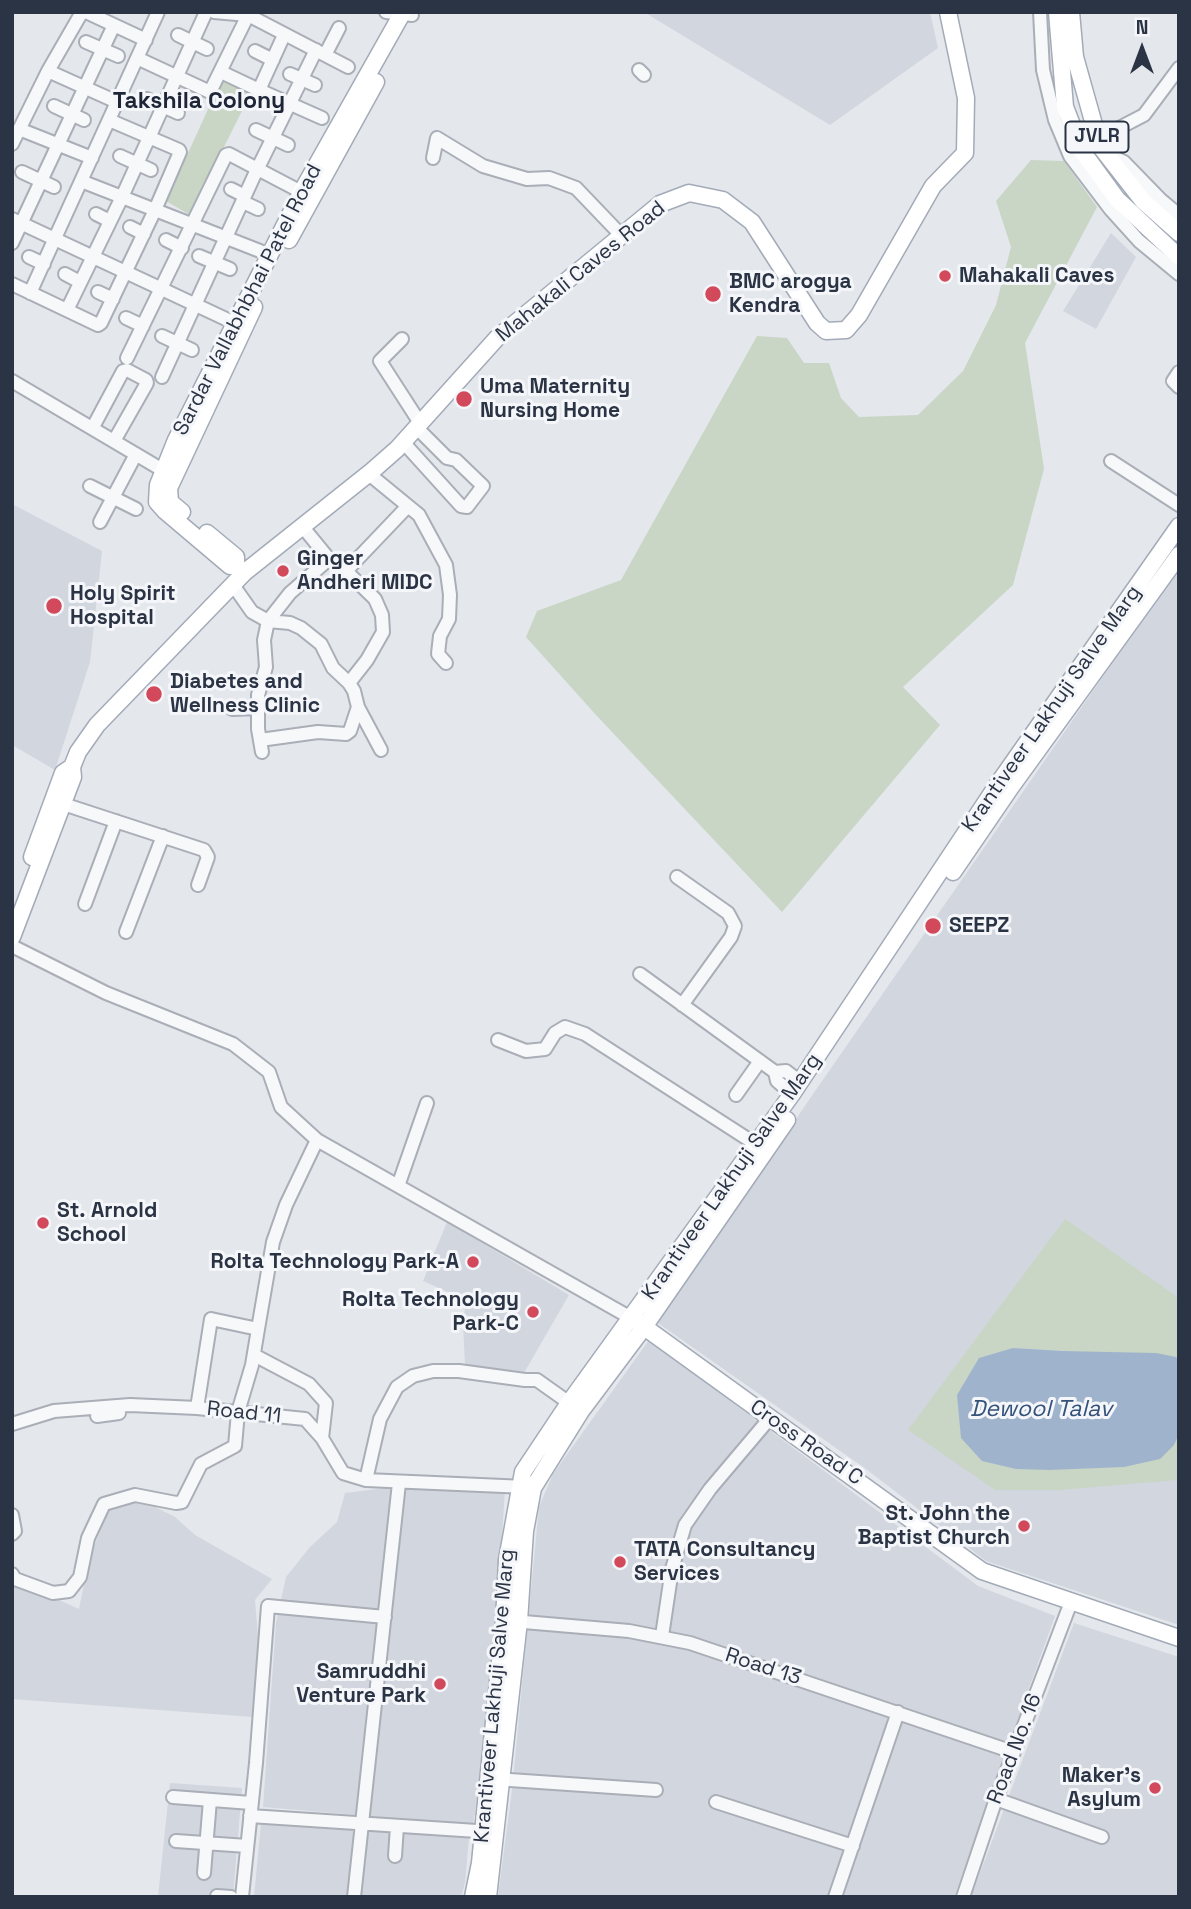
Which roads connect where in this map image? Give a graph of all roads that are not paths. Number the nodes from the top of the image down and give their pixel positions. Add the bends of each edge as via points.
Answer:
1 (84, 12) edge
2 (159, 12) edge
3 (206, 12) edge
4 (214, 12) edge
5 (948, 12) edge
6 (1040, 12) edge
7 (1057, 12) edge
8 (1071, 12) edge
9 (403, 13) edge
10 (248, 15) junction
11 (114, 25) junction
12 (339, 28) dead end
13 (178, 35) dead end
14 (284, 35) junction
15 (146, 40) junction
16 (86, 42) dead end
17 (192, 42) junction
18 (102, 49) junction
19 (207, 49) dead end
20 (255, 51) dead end
21 (321, 53) junction
22 (118, 56) dead end
23 (137, 58) junction
24 (272, 60) junction
25 (348, 67) dead end
26 (1179, 68) edge
27 (48, 71) junction
28 (221, 72) junction
29 (296, 76) junction
30 (176, 77) junction
31 (315, 85) dead end
32 (85, 88) junction
33 (259, 90) junction
34 (147, 99) dead end
35 (117, 102) junction
36 (289, 104) junction
37 (54, 106) dead end
38 (163, 106) junction
39 (178, 113) dead end
40 (78, 117) junction
41 (322, 118) dead end
42 (109, 120) junction
43 (19, 129) junction
44 (256, 130) dead end
45 (149, 138) junction
46 (272, 138) junction
47 (12, 144) edge
48 (57, 145) junction
49 (288, 145) dead end
50 (1102, 146) junction
51 (120, 156) dead end
52 (92, 158) junction
53 (433, 159) dead end
54 (137, 164) junction
55 (258, 169) junction
56 (151, 170) dead end
57 (22, 172) dead end
58 (41, 181) junction
59 (81, 181) junction
60 (54, 187) dead end
61 (231, 189) dead end
62 (307, 195) junction
63 (1177, 196) edge
64 (122, 197) junction
65 (244, 199) junction
66 (1159, 207) junction
67 (258, 209) dead end
68 (155, 211) junction
69 (96, 214) dead end
70 (1179, 215) edge
71 (17, 221) edge
72 (110, 221) junction
73 (193, 226) junction
74 (130, 227) dead end
75 (1179, 233) edge
76 (144, 234) junction
77 (621, 235) junction
78 (55, 239) junction
79 (226, 239) junction
80 (166, 240) dead end
81 (12, 243) edge
82 (182, 248) junction
83 (260, 251) dead end
84 (199, 256) dead end
85 (29, 257) dead end
86 (93, 257) junction
87 (1179, 257) edge
88 (216, 263) junction
89 (44, 264) junction
90 (230, 269) dead end
91 (125, 273) junction
92 (65, 274) dead end
93 (1179, 274) edge
94 (80, 282) junction
95 (12, 284) edge
96 (162, 290) junction
97 (98, 292) dead end
98 (30, 293) junction
99 (113, 299) junction
100 (197, 306) junction
101 (67, 310) junction
102 (126, 318) dead end
103 (240, 325) junction
104 (143, 326) junction
105 (162, 336) dead end
106 (402, 339) dead end
107 (178, 343) junction
108 (192, 350) dead end
109 (127, 358) dead end
110 (1179, 372) edge
111 (162, 377) dead end
112 (12, 381) edge
113 (1179, 387) edge
114 (95, 423) junction
115 (418, 425) junction
116 (117, 436) junction
117 (403, 442) junction
118 (135, 454) junction
119 (1111, 461) dead end
120 (169, 474) junction
121 (369, 474) junction
122 (90, 486) dead end
123 (113, 497) junction
124 (1179, 505) edge
125 (408, 506) junction
126 (136, 509) dead end
127 (100, 522) dead end
128 (302, 526) junction
129 (1179, 526) edge
130 (1179, 555) edge
131 (329, 559) junction
132 (240, 569) junction
133 (345, 571) junction
134 (233, 585) junction
135 (268, 621) junction
136 (446, 663) dead end
137 (349, 683) junction
138 (358, 707) junction
139 (258, 708) junction
140 (232, 709) dead end
141 (381, 750) dead end
142 (1006, 784) junction
143 (58, 802) junction
144 (116, 821) junction
145 (163, 836) junction
146 (677, 877) dead end
147 (198, 885) dead end
148 (85, 904) dead end
149 (12, 908) edge
150 (126, 932) dead end
151 (12, 937) edge
152 (12, 946) edge
153 (640, 974) dead end
154 (682, 1005) junction
155 (498, 1040) dead end
156 (760, 1061) junction
157 (796, 1088) junction
158 (736, 1095) dead end
159 (428, 1103) dead end
160 (317, 1140) junction
161 (757, 1145) junction
162 (398, 1186) junction
163 (638, 1322) junction
164 (258, 1329) junction
165 (254, 1355) junction
166 (575, 1407) junction
167 (197, 1408) junction
168 (238, 1415) junction
169 (97, 1416) dead end
170 (769, 1418) junction
171 (12, 1424) edge
172 (322, 1438) junction
173 (366, 1480) junction
174 (399, 1483) junction
175 (527, 1487) junction
176 (12, 1515) edge
177 (12, 1534) edge
178 (12, 1574) edge
179 (1071, 1602) junction
180 (385, 1617) junction
181 (512, 1621) junction
182 (662, 1636) junction
183 (1179, 1639) edge
184 (898, 1712) junction
185 (1013, 1752) junction
186 (494, 1779) junction
187 (656, 1790) dead end
188 (173, 1797) dead end
189 (996, 1799) junction
190 (210, 1800) junction
191 (716, 1802) dead end
192 (251, 1810) junction
193 (363, 1824) junction
194 (397, 1826) junction
195 (489, 1832) junction
196 (1102, 1837) dead end
197 (177, 1841) dead end
198 (207, 1843) junction
199 (247, 1846) junction
200 (853, 1846) junction
201 (395, 1856) dead end
202 (205, 1873) dead end
203 (242, 1897) edge
204 (354, 1897) edge
205 (473, 1897) edge
206 (488, 1897) edge
207 (835, 1897) edge
208 (963, 1897) edge

1 - 11 street
1 - 27 street
2 - 15 street
3 - 17 street
4 - 10 street
5 - 77 main road, Mahakali Caves Road via 966,99 965,153 933,186 846,330 826,331 817,323 752,222 723,200 689,192 660,204
6 - 93 street via 1043,70 1055,120 1070,156 1139,241
7 - 87 main road, JVLR via 1065,107 1082,151 1117,199
8 - 50 main road, JVLR via 1075,57
9 - 62 main road, Sardar Vallabhbhai Patel Road
10 - 14 street
10 - 28 street
11 - 15 street
11 - 18 street
12 - 21 street
13 - 17 street
14 - 21 street
14 - 24 street
15 - 23 street
16 - 18 street
17 - 19 street
17 - 30 street
18 - 22 street
18 - 32 street
20 - 24 street
21 - 25 street
21 - 29 street
23 - 30 street
23 - 35 street
24 - 33 street
26 - 50 street via 1144,115
27 - 32 street
27 - 43 street
28 - 30 street via 210,92
28 - 33 street
29 - 31 street
29 - 36 street
30 - 38 street
32 - 35 street
32 - 40 street
33 - 36 street
34 - 38 street
35 - 42 street
36 - 41 street
36 - 46 street
37 - 40 street
38 - 39 street
38 - 45 street
40 - 48 street
42 - 45 street
42 - 52 street
43 - 47 street
43 - 48 street
44 - 46 street
45 - 54 street
45 - 68 street via 180,151
46 - 49 street
46 - 55 street
48 - 52 street
48 - 58 street
50 - 66 main road, JVLR via 1143,201
51 - 54 street
52 - 59 street
53 - 77 street via 437,138 483,166 527,179 549,178 576,188
54 - 56 street
54 - 64 street
55 - 62 street
55 - 65 street
55 - 73 street via 226,155
57 - 58 street
58 - 60 street
58 - 71 street
59 - 64 street
59 - 78 street
61 - 65 street
62 - 103 main road, Sardar Vallabhbhai Patel Road
63 - 66 street
64 - 68 street
64 - 72 street
65 - 67 street
65 - 79 street
66 - 70 street
66 - 75 main road, JVLR
68 - 73 street
68 - 76 street
69 - 72 street
71 - 78 street
71 - 81 street
72 - 86 street
73 - 79 street
73 - 82 street
74 - 76 street
76 - 91 street
77 - 115 main road, Mahakali Caves Road via 497,338
78 - 86 street
78 - 89 street
79 - 83 street
79 - 88 street
80 - 82 street
82 - 96 street
84 - 88 street
85 - 89 street
86 - 91 street
86 - 94 street
88 - 90 street
88 - 100 street
89 - 98 street
91 - 96 street
91 - 99 street
92 - 94 street
94 - 101 street
95 - 98 street
96 - 100 street
96 - 104 street
97 - 99 street
98 - 101 street
99 - 101 street via 100,325
100 - 103 street
100 - 107 street
102 - 104 street
103 - 120 main road, Sardar Vallabhbhai Patel Road
104 - 109 street
105 - 107 street
106 - 115 street via 380,361
107 - 108 street
107 - 111 street
110 - 113 street via 1173,381
112 - 114 street
114 - 116 street
114 - 116 street via 123,371 146,380
115 - 117 main road, Mahakali Caves Road
115 - 117 street via 447,458 456,460 483,486 467,507 461,506
116 - 118 street
117 - 121 main road, Mahakali Caves Road
118 - 120 street
118 - 123 street
119 - 124 street
120 - 132 main road, Sardar Vallabhbhai Patel Road via 158,485 157,502 230,566
121 - 125 street
121 - 128 main road, Mahakali Caves Road
122 - 123 street
123 - 126 street
123 - 127 street
125 - 133 street
125 - 136 street via 419,515 446,565 449,619 438,654
128 - 131 street
128 - 132 main road, Mahakali Caves Road
129 - 142 main road, Krantiveer Lakhuji Salve Marg
130 - 142 main road, Krantiveer Lakhuji Salve Marg
131 - 133 street
131 - 135 street via 290,593
132 - 134 main road, Mahakali Caves Road
133 - 137 street via 375,599 383,632
134 - 135 street via 252,612
134 - 143 main road, Mahakali Caves Road via 97,725 72,767 63,773
135 - 137 street via 290,623 321,644 333,668
135 - 139 street
137 - 138 street
138 - 139 street via 346,734 317,732 261,746
138 - 141 street
139 - 140 street
142 - 157 main road, Krantiveer Lakhuji Salve Marg
142 - 163 main road, Krantiveer Lakhuji Salve Marg via 767,1151
143 - 144 street
143 - 149 main road, Mahakali Caves Road
143 - 151 main road, Mahakali Caves Road
144 - 145 street
144 - 148 street
145 - 147 street via 207,852
145 - 150 street
146 - 154 street via 728,913 735,926
152 - 160 street via 106,993 233,1044 269,1072 281,1107
153 - 154 street
154 - 156 street
155 - 161 street via 526,1051 545,1049 565,1027 585,1034
156 - 157 street via 775,1072 777,1081
156 - 158 street
157 - 161 main road, Krantiveer Lakhuji Salve Marg
159 - 162 street
160 - 162 street
160 - 164 street via 273,1242
161 - 163 main road, Krantiveer Lakhuji Salve Marg
162 - 163 street
163 - 166 main road, Krantiveer Lakhuji Salve Marg
163 - 170 main road, Cross Road C
164 - 165 street
164 - 167 street via 211,1319
165 - 168 street
165 - 172 street via 309,1384 326,1403
166 - 173 street via 537,1380 459,1371 413,1377 397,1387 380,1419
166 - 175 main road, Krantiveer Lakhuji Salve Marg
167 - 168 street, Road 11
167 - 171 street, Road 11 via 89,1407 54,1411
168 - 169 street
168 - 172 street, Road 11 via 305,1419
168 - 178 street via 234,1448 201,1464 181,1503 135,1494 104,1504 88,1538 80,1577 69,1591 53,1593
170 - 179 main road, Cross Road C via 982,1572
170 - 182 street via 685,1525 672,1569
172 - 173 street, Road 11 via 343,1473
173 - 174 street, Road 11
174 - 175 street, Road 11
174 - 180 street
175 - 181 main road, Krantiveer Lakhuji Salve Marg
176 - 177 street
179 - 183 main road, Cross Road C
179 - 185 street, Road No. 16
180 - 192 street via 268,1606
180 - 193 street
181 - 182 street, Road 13
181 - 186 main road, Krantiveer Lakhuji Salve Marg
182 - 184 street, Road 13
184 - 185 street, Road 13
184 - 200 street
185 - 189 street, Road No. 16
186 - 187 street
186 - 195 main road, Krantiveer Lakhuji Salve Marg
188 - 190 street
189 - 196 street
189 - 208 street, Road No. 16
190 - 192 street
190 - 198 street
191 - 200 street
192 - 193 street
192 - 199 street
193 - 194 street
193 - 204 street
194 - 195 street
194 - 201 street
195 - 205 main road, Krantiveer Lakhuji Salve Marg
195 - 206 main road, Krantiveer Lakhuji Salve Marg
197 - 198 street
198 - 199 street
198 - 202 street
199 - 203 street
200 - 207 street

